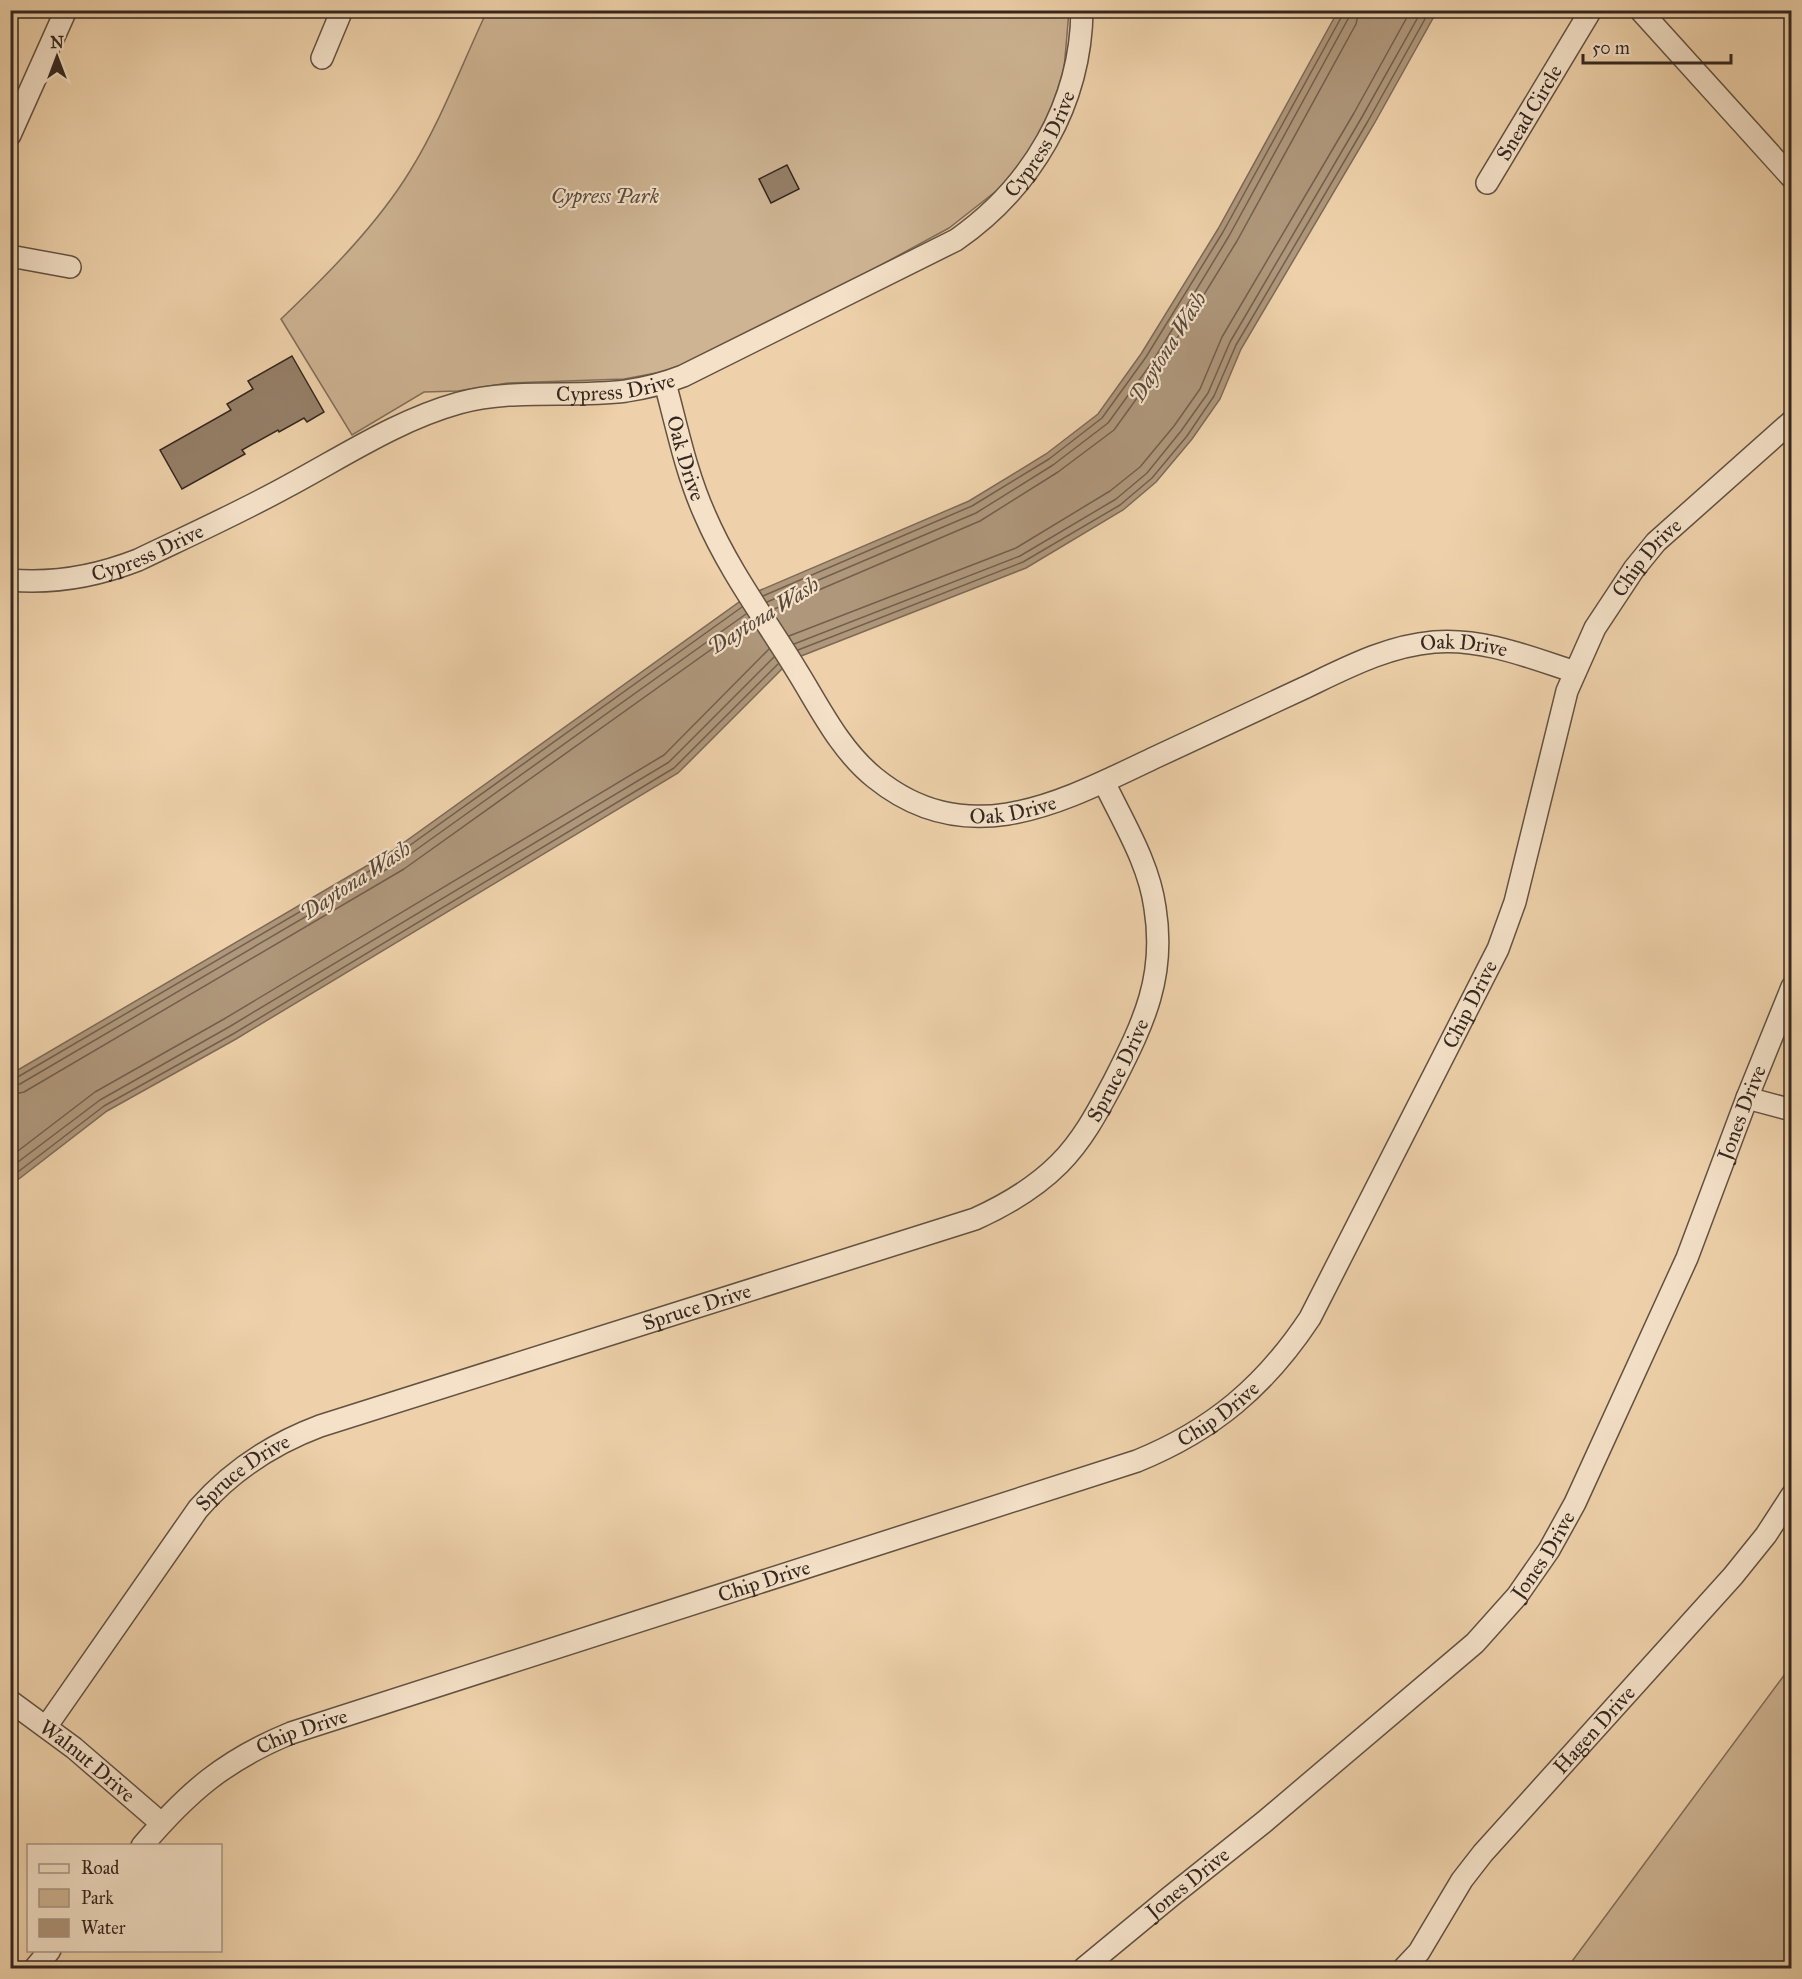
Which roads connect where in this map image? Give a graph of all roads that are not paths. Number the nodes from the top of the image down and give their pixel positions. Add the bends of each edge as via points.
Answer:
1 (66, 10) edge
2 (342, 10) edge
3 (1083, 10) edge
4 (1591, 10) edge
5 (1640, 10) edge
6 (322, 58) dead end
7 (10, 135) edge
8 (1791, 178) edge
9 (1487, 183) dead end
10 (10, 256) edge
11 (70, 267) dead end
12 (665, 382) junction
13 (1791, 421) edge
14 (10, 580) edge
15 (1575, 672) junction
16 (1104, 782) junction
17 (1791, 987) edge
18 (1747, 1098) junction
19 (1791, 1110) edge
20 (1791, 1495) edge
21 (10, 1701) edge
22 (46, 1727) junction
23 (161, 1823) junction
24 (143, 1844) edge
25 (48, 1952) edge
26 (34, 1968) edge
27 (1084, 1968) edge
28 (1404, 1968) edge

1 - 7 street
2 - 6 street
3 - 12 street, Cypress Drive via 1075,70 1057,124 1028,172 990,214 956,240 704,367
4 - 9 street, Snead Circle
5 - 8 street
10 - 11 street
12 - 14 street, Cypress Drive via 625,391 501,396 445,407 415,418 264,499 119,568 80,578
12 - 16 street, Oak Drive via 690,477 719,545 837,736 864,769 913,801 969,816 1026,812
13 - 15 street, Chip Drive via 1656,543 1613,598
15 - 16 street, Oak Drive via 1476,644 1435,642 1402,647 1356,663
15 - 23 street, Chip Drive via 1564,702 1515,902 1498,949 1310,1318 1277,1365 1236,1404 1189,1437 1137,1461 291,1733 224,1767
16 - 22 street, Spruce Drive via 1146,871 1155,906 1157,960 1140,1030 1094,1119 1058,1165 1028,1191 975,1218 320,1426 271,1448 228,1478 198,1509
17 - 18 street, Jones Drive
18 - 19 street
18 - 27 street, Jones Drive via 1687,1258 1575,1503 1517,1596 1475,1643
20 - 28 street, Hagen Drive via 1733,1576 1483,1853 1419,1952
21 - 22 street, Walnut Drive
22 - 23 street, Walnut Drive
23 - 24 street, Chip Drive
25 - 26 street

